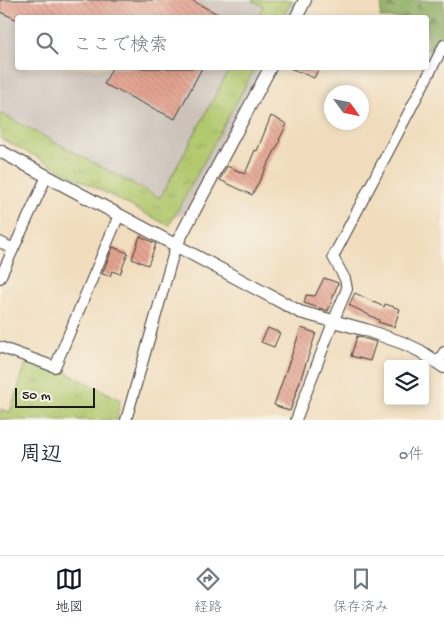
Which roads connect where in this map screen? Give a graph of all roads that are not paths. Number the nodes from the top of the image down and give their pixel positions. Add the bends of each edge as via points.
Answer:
1 (305, 0) edge
2 (298, 15) edge
3 (444, 45) edge
4 (269, 70) edge
5 (0, 151) edge
6 (47, 176) junction
7 (119, 215) junction
8 (0, 242) edge
9 (176, 245) junction
10 (13, 249) junction
11 (0, 278) edge
12 (332, 322) junction
13 (0, 347) edge
14 (442, 361) edge
15 (126, 420) edge
16 (296, 420) edge

1 - 2 street
3 - 12 street via 333,257 348,289
4 - 9 street
5 - 6 street
6 - 7 street
6 - 10 street
7 - 9 street
7 - 13 street via 55,367
8 - 10 street
9 - 12 street via 300,312
9 - 15 street
10 - 11 street
12 - 14 street via 404,343
12 - 16 street

